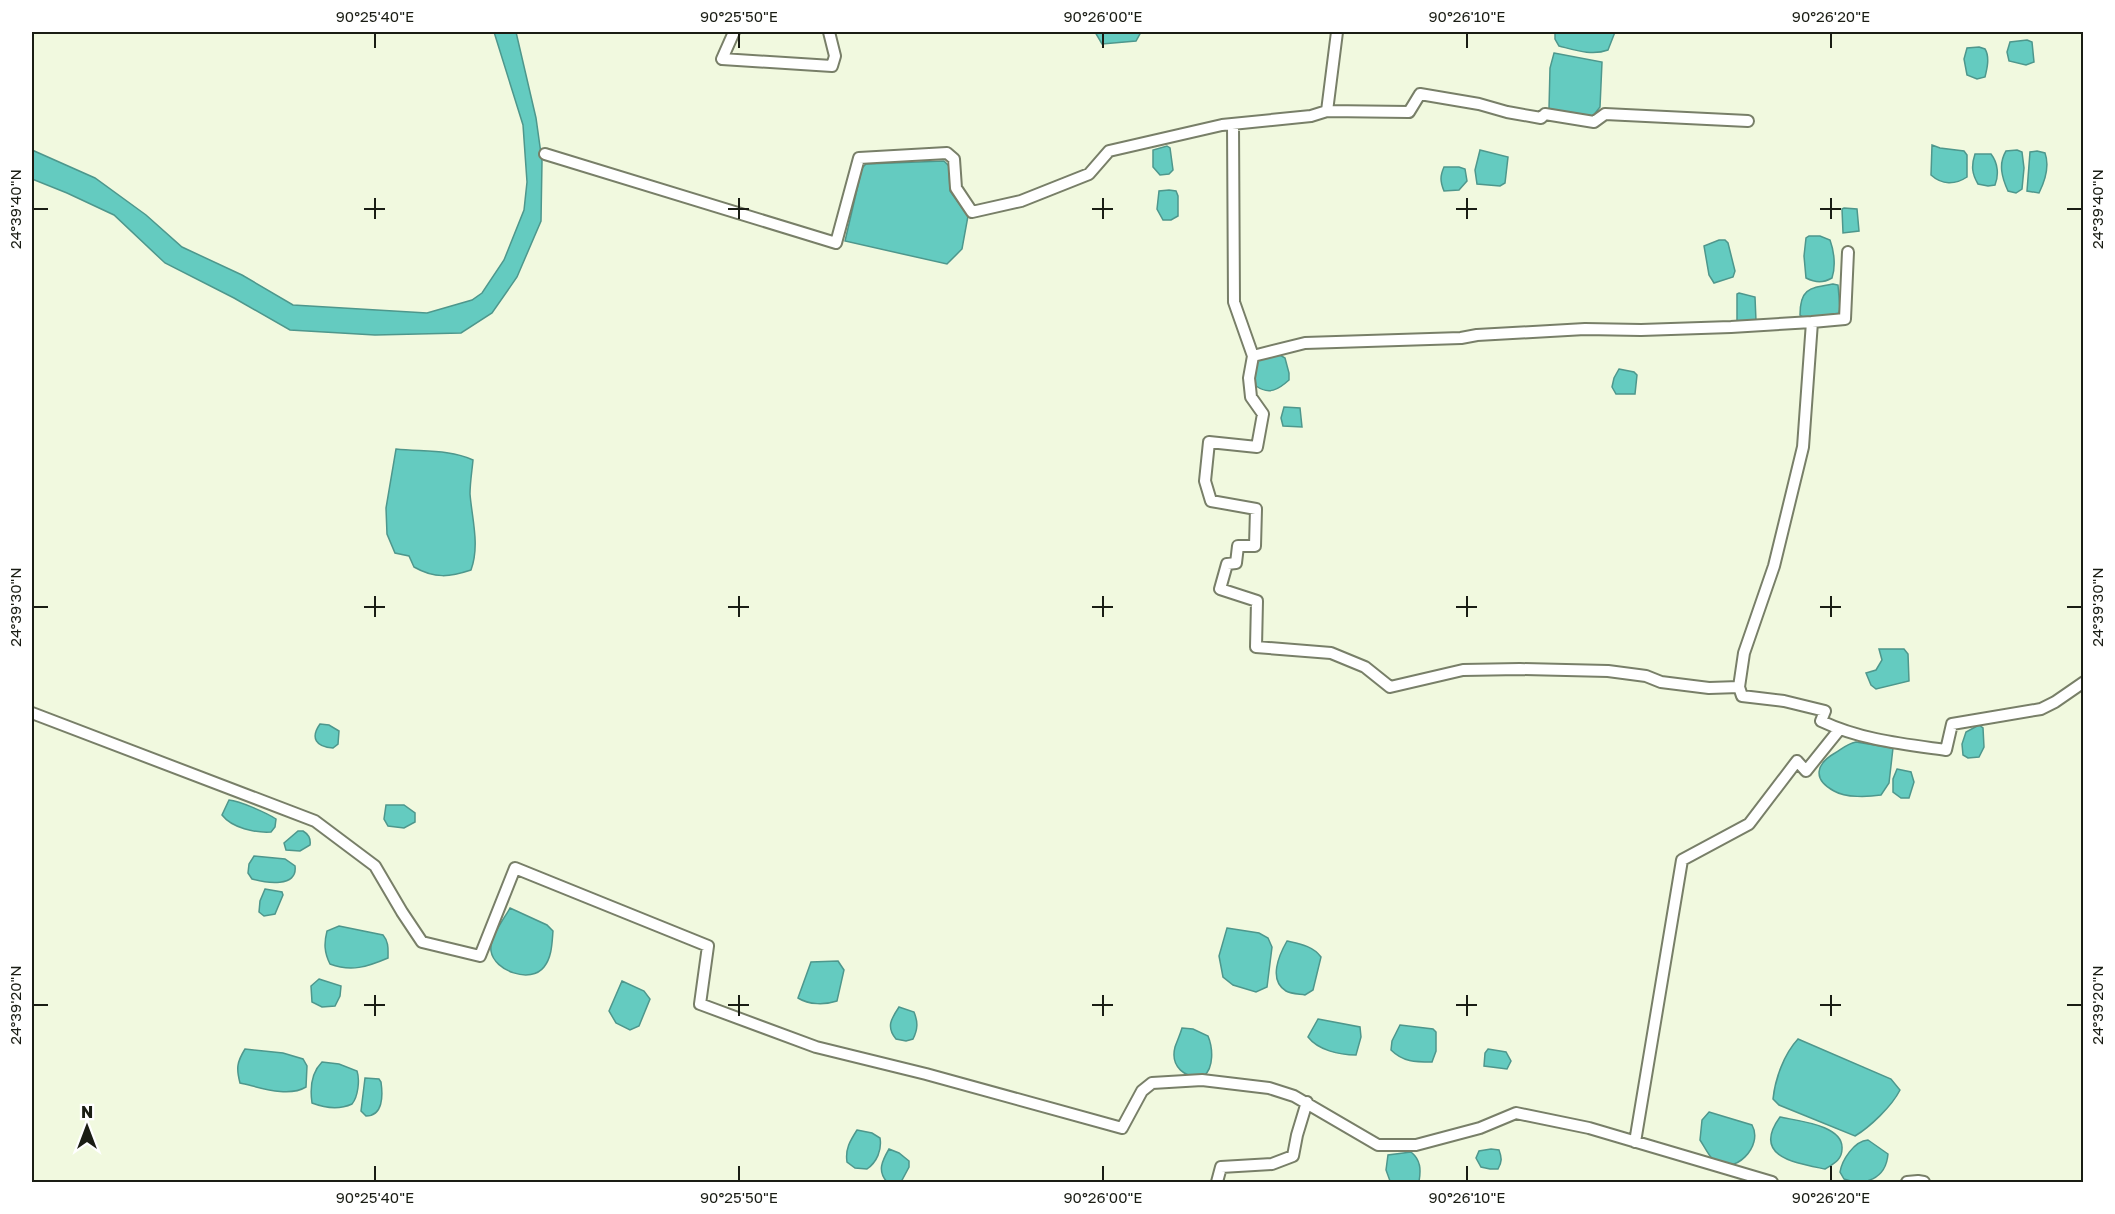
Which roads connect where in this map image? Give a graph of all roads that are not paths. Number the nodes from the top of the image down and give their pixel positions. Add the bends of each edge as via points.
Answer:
1 (734, 32) edge
2 (829, 32) edge
3 (1337, 32) edge
4 (1327, 111) junction
5 (1748, 121) dead end
6 (1233, 124) junction
7 (546, 154) dead end
8 (1848, 252) dead end
9 (1812, 322) junction
10 (1254, 356) junction
11 (2084, 682) edge
12 (1739, 687) junction
13 (32, 713) edge
14 (1839, 730) junction
15 (1307, 1102) junction
16 (1635, 1142) junction
17 (1217, 1182) edge
18 (1772, 1182) edge
19 (1906, 1182) edge
20 (1924, 1182) edge

1 - 2 street via 722,59 832,66 836,56
3 - 4 street
4 - 5 street via 1409,112 1420,94 1541,118 1545,114 1594,122 1605,114
4 - 6 street
6 - 7 street via 1109,151 1089,174 1021,201 972,212 956,188 954,159 947,153 860,158 836,243
6 - 10 street via 1234,302
8 - 9 street via 1845,319
9 - 10 street via 1305,343
9 - 12 street via 1803,447 1774,566 1744,653
10 - 12 street via 1251,397 1263,414 1257,447 1209,442 1205,481 1211,501 1256,508 1255,546 1238,546 1236,563 1227,564 1220,589 1257,601 1256,647 1331,653 1365,667 1389,687 1463,670 1520,669 1608,671 1709,688
11 - 14 street via 2041,709 1952,724 1946,750 1875,740
12 - 14 street via 1742,696 1825,711 1821,721
13 - 15 street via 315,821 375,866 422,942 480,956 515,868 708,946 700,1004 816,1047 1122,1128 1142,1090 1152,1083 1202,1080 1269,1088
14 - 16 street via 1806,771 1797,761 1749,824 1682,860
15 - 16 street via 1378,1145 1416,1145 1480,1128 1516,1113
15 - 17 street via 1293,1156 1272,1164 1221,1167
16 - 18 street
19 - 20 street

